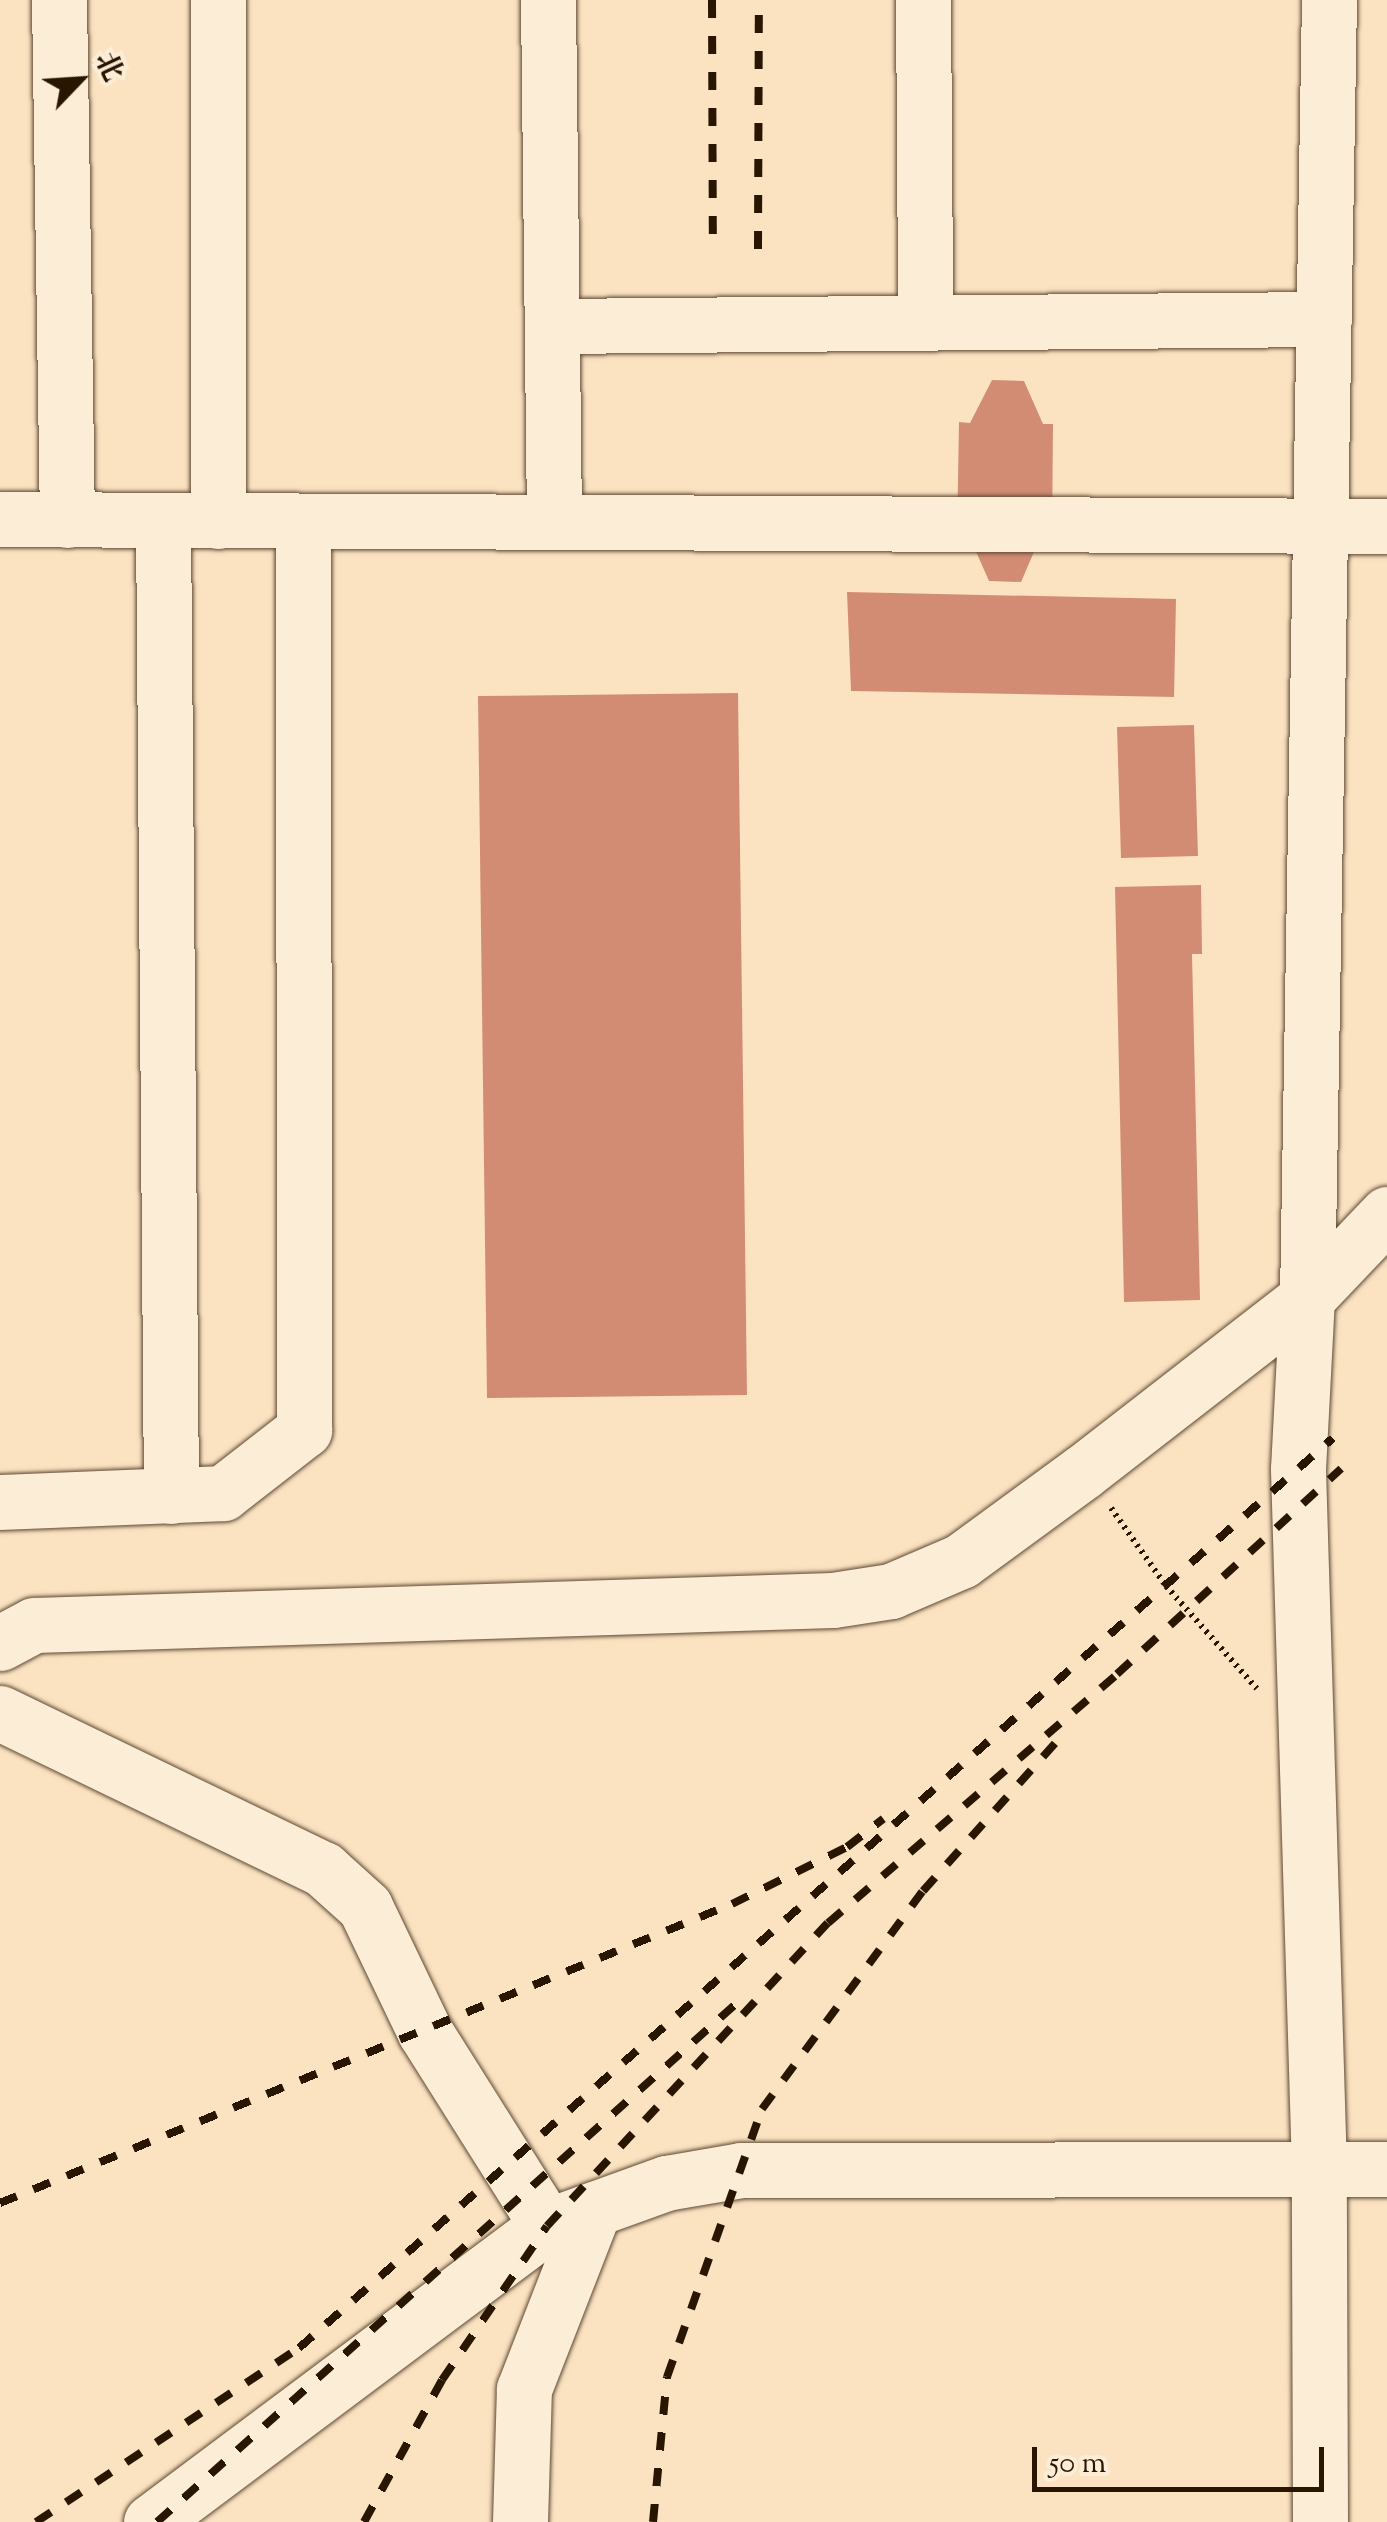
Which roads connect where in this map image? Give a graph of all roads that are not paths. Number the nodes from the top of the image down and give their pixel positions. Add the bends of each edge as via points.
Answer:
1 (59, 0) edge
2 (218, 0) edge
3 (548, 0) edge
4 (923, 0) edge
5 (1329, 0) edge
6 (1324, 319) junction
7 (926, 322) junction
8 (552, 326) junction
9 (0, 520) edge
10 (67, 520) junction
11 (163, 520) junction
12 (218, 521) junction
13 (303, 522) junction
14 (554, 522) junction
15 (1387, 526) edge
16 (1323, 527) junction
17 (1387, 1214) edge
18 (1307, 1298) junction
19 (171, 1496) junction
20 (0, 1502) edge
21 (0, 1643) edge
22 (0, 1713) edge
23 (1319, 2169) junction
24 (1387, 2170) edge
25 (570, 2218) junction
26 (163, 2518) edge
27 (520, 2522) edge
28 (1320, 2522) edge

1 - 10 street
2 - 12 street
3 - 8 street
4 - 7 street
5 - 6 street
6 - 7 street
6 - 16 street
7 - 8 street
8 - 14 street
9 - 10 street
10 - 11 street
11 - 12 street
11 - 19 street
12 - 13 street
13 - 14 street
13 - 19 street via 304,1430 223,1493
14 - 16 street
15 - 16 street
16 - 18 street
17 - 18 street
18 - 21 street via 961,1561 891,1591 833,1600 34,1624
18 - 23 street via 1298,1470
19 - 20 street
22 - 25 street via 322,1868 365,1907 424,2032
23 - 24 street
23 - 25 street via 741,2170 666,2183
23 - 28 street
25 - 26 street
25 - 27 street via 524,2389

